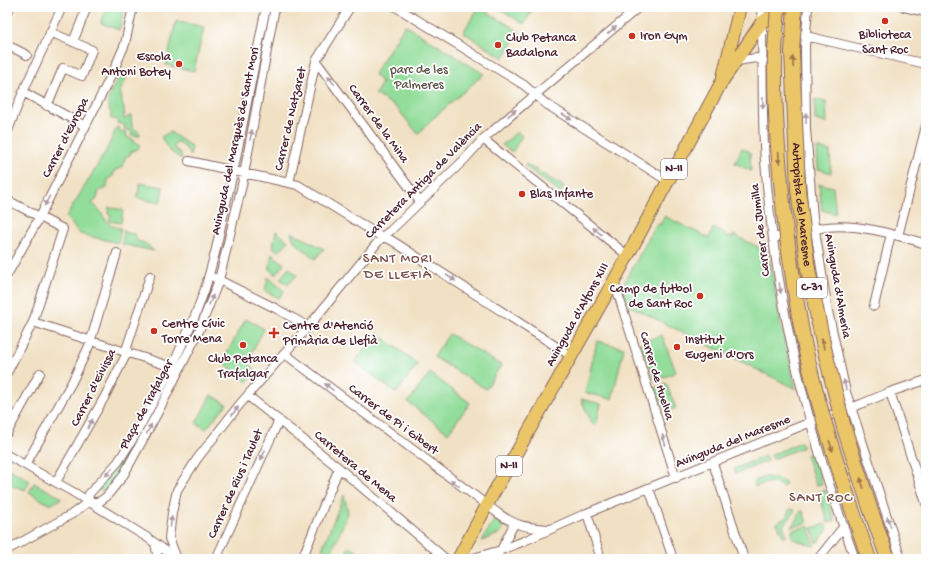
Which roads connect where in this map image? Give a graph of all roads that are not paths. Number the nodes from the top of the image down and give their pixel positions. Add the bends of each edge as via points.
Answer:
1 (10, 7) edge
2 (62, 7) edge
3 (87, 7) edge
4 (133, 7) edge
5 (266, 7) edge
6 (275, 7) edge
7 (350, 7) edge
8 (396, 7) edge
9 (639, 7) edge
10 (740, 7) edge
11 (762, 7) edge
12 (778, 7) edge
13 (784, 7) edge
14 (795, 7) edge
15 (808, 7) edge
16 (904, 7) edge
17 (926, 12) edge
18 (7, 13) edge
19 (762, 22) junction
20 (50, 32) junction
21 (806, 36) junction
22 (73, 42) junction
23 (7, 45) edge
24 (27, 55) dead end
25 (316, 60) junction
26 (737, 61) junction
27 (762, 61) junction
28 (926, 64) edge
29 (721, 84) junction
30 (23, 92) junction
31 (535, 95) junction
32 (47, 106) junction
33 (85, 126) junction
34 (926, 126) edge
35 (7, 133) edge
36 (482, 138) junction
37 (189, 161) dead end
38 (234, 171) junction
39 (244, 173) junction
40 (668, 181) junction
41 (289, 183) junction
42 (7, 200) edge
43 (420, 202) junction
44 (39, 217) junction
45 (815, 230) junction
46 (895, 235) junction
47 (382, 237) junction
48 (773, 238) junction
49 (926, 244) edge
50 (117, 253) dead end
51 (627, 255) junction
52 (7, 275) edge
53 (150, 276) dead end
54 (209, 276) junction
55 (219, 280) junction
56 (614, 281) junction
57 (874, 306) dead end
58 (33, 322) junction
59 (308, 328) junction
60 (90, 341) junction
61 (127, 353) junction
62 (285, 354) junction
63 (571, 356) junction
64 (172, 367) junction
65 (7, 373) edge
66 (40, 373) dead end
67 (926, 380) edge
68 (890, 392) junction
69 (248, 396) junction
70 (852, 407) junction
71 (279, 420) junction
72 (811, 422) junction
73 (7, 433) edge
74 (7, 454) edge
75 (713, 463) junction
76 (26, 464) junction
77 (339, 468) junction
78 (676, 478) junction
79 (56, 482) junction
80 (649, 488) junction
81 (88, 502) junction
82 (926, 503) edge
83 (487, 506) junction
84 (587, 513) junction
85 (514, 524) junction
86 (844, 526) junction
87 (549, 529) junction
88 (169, 538) junction
89 (155, 543) junction
90 (7, 550) edge
91 (501, 550) junction
92 (158, 559) edge
93 (177, 559) edge
94 (216, 559) edge
95 (302, 559) edge
96 (446, 559) edge
97 (458, 559) edge
98 (470, 559) edge
99 (494, 559) edge
100 (601, 559) edge
101 (673, 559) edge
102 (744, 559) edge
103 (818, 559) edge
104 (855, 559) edge
105 (869, 559) edge
106 (888, 559) edge
107 (901, 559) edge

1 - 18 street
2 - 20 street
3 - 22 street
4 - 33 street, Carrer d'Europa via 125,44
5 - 38 street, Avinguda del Marquès de Sant Mori
39 -> 6 street, Avinguda del Marquès de Sant Mori
7 - 25 street
8 - 31 street via 498,68
31 -> 9 street, Carretera Antiga de València
10 - 29 main road, Avinguda d'Alfons XIII / N-II
11 - 19 street, Carrer de Jumilla
12 -> 105 highway, Autopista del Maresme / C-31, bridge via 775,59 777,130 792,279 807,355 832,449
13 - 19 main road, Avinguda d'Alfons XIII / N-II
106 -> 14 highway, Autopista del Maresme / C-31, bridge via 844,428 808,269 798,190 792,52
15 - 21 street, Avinguda d'Almeria
16 - 17 street
19 - 21 street
19 - 26 main road, Avinguda d'Alfons XIII / N-II
19 - 27 street, Carrer de Jumilla
20 - 22 street
20 - 30 street
21 - 28 street
45 -> 21 street, Avinguda d'Almeria via 806,129
22 - 32 street via 92,50 82,76 63,68
23 - 24 street
25 - 41 street, Carrer de Natzaret
43 -> 25 street, Carrer de la Mina
26 - 27 street via 756,58
26 - 29 main road, Avinguda d'Alfons XIII / N-II
27 -> 48 street, Carrer de Jumilla via 765,161
29 - 40 main road, Avinguda d'Alfons XIII / N-II
30 - 32 street
30 - 35 street
36 -> 31 street, Carretera Antiga de València
31 -> 40 street
32 - 33 street
33 -> 44 street, Carrer d'Europa
34 - 46 street
36 - 43 street, Carretera Antiga de València
51 -> 36 street
37 - 38 street
38 - 39 street
38 - 54 street, Avinguda del Marquès de Sant Mori
39 - 41 street
39 - 55 street, Avinguda del Marquès de Sant Mori
40 - 51 main road, Avinguda d'Alfons XIII / N-II
41 - 47 street via 298,185
42 - 44 street
43 - 47 street, Carretera Antiga de València
44 - 52 street, Carrer d'Europa
44 - 58 street via 63,229
45 - 46 street via 828,227 856,227
45 - 48 street
70 -> 45 street, Avinguda d'Almeria via 846,392 828,311
46 - 49 street
46 - 57 street
47 - 59 street, Carretera Antiga de València
47 -> 63 street via 391,240
48 -> 72 street, Carrer de Jumilla via 792,351
50 - 60 street
51 - 56 main road, Avinguda d'Alfons XIII / N-II
53 - 61 street, Carrer d'Eivissa
54 - 55 street
54 - 64 street, Plaça de Trafalgar via 195,316
55 - 59 street
81 -> 55 street, Plaça de Trafalgar via 99,502 106,497 123,476 199,331
56 - 63 main road, Avinguda d'Alfons XIII / N-II
78 -> 56 street, Carrer de Huelva
58 - 60 street
58 - 65 street
59 - 62 street, Carretera Antiga de València
60 - 61 street
60 - 76 street via 72,382
61 - 64 street
79 -> 61 street, Carrer d'Eivissa
62 - 69 street, Carretera Antiga de València
83 -> 62 street, Carrer de Pi i Gibert
63 - 83 main road, Avinguda d'Alfons XIII / N-II
64 -> 81 street, Plaça de Trafalgar via 128,448 89,494
66 - 73 street
67 - 68 street, Avinguda del Maresme
68 - 70 street, Avinguda del Maresme
68 - 82 street
69 - 71 street, Carretera de Mena
88 -> 69 street via 177,490 197,459
70 - 72 street, Avinguda del Maresme
107 -> 70 street, Avinguda d'Almeria
71 - 77 street, Carretera de Mena
71 -> 94 street, Carrer de Rius i Taulet
72 - 75 street, Avinguda del Maresme
72 - 86 street, Carrer de Jumilla
74 - 76 street
75 - 78 street, Avinguda del Maresme
75 - 102 street
76 - 79 street
77 - 95 street
77 - 96 street, Carretera de Mena
78 - 80 street, Avinguda del Maresme
79 - 81 street
80 - 84 street, Avinguda del Maresme
80 - 101 street
81 - 89 street
81 - 90 street via 72,514
83 - 85 street, Avinguda del Maresme
83 - 97 main road, Avinguda d'Alfons XIII / N-II
84 - 87 street, Avinguda del Maresme
84 - 100 street
85 - 87 street, Avinguda del Maresme
85 - 91 street
86 - 103 street
86 - 104 street, Carrer de Jumilla
87 - 91 street, Avinguda del Maresme
88 - 89 street
88 - 93 street
89 - 92 street
89 - 93 street
91 - 98 street, Avinguda del Maresme
91 - 99 street

